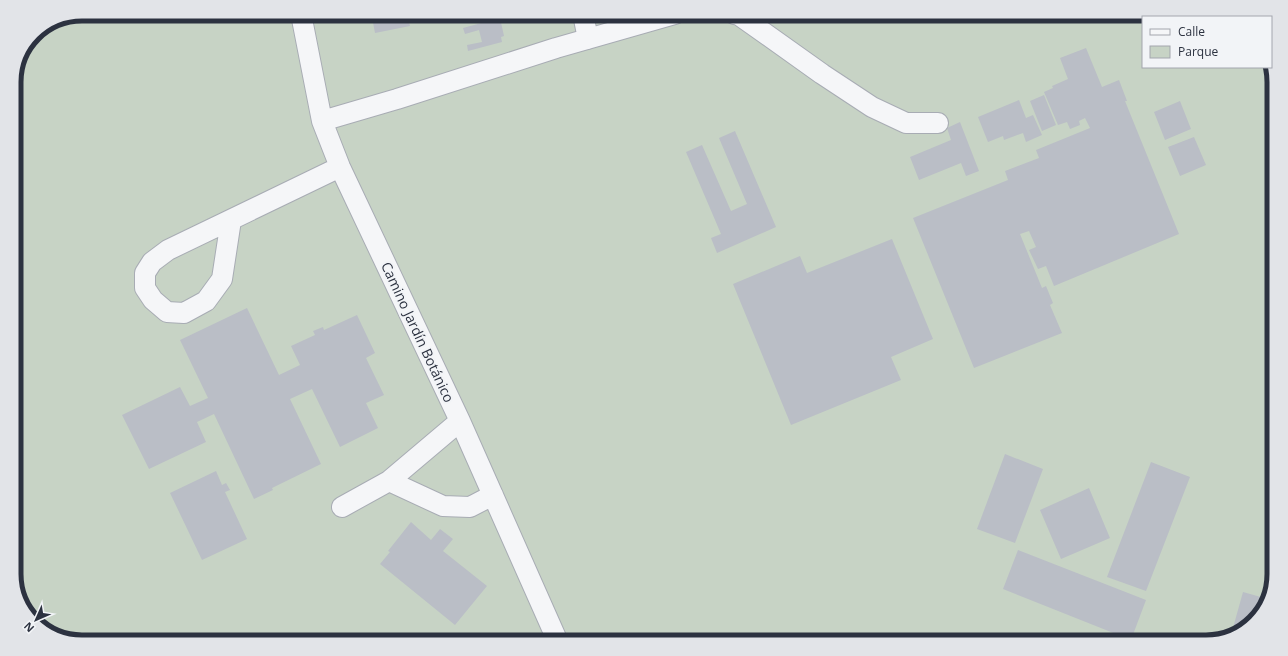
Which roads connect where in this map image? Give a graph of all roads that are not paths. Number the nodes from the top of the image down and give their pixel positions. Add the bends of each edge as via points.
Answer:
1 (302, 21) edge
2 (584, 21) edge
3 (651, 21) edge
4 (747, 21) edge
5 (588, 39) junction
6 (322, 121) junction
7 (938, 123) dead end
8 (340, 167) junction
9 (231, 220) junction
10 (460, 421) junction
11 (389, 481) junction
12 (493, 495) junction
13 (342, 507) dead end
14 (555, 635) edge

1 - 6 lane, Camino Jardín Botánico
2 - 5 lane
3 - 5 lane
4 - 7 lane via 872,107 906,122
5 - 6 lane
6 - 8 lane, Camino Jardín Botánico
8 - 9 lane
8 - 10 lane, Camino Jardín Botánico
9 - 9 lane via 168,250 152,262 145,273 145,288 166,312 184,313 206,301 222,279
10 - 11 lane
10 - 12 lane, Camino Jardín Botánico
11 - 12 lane via 443,506 470,507
11 - 13 lane
12 - 14 lane, Camino Jardín Botánico

